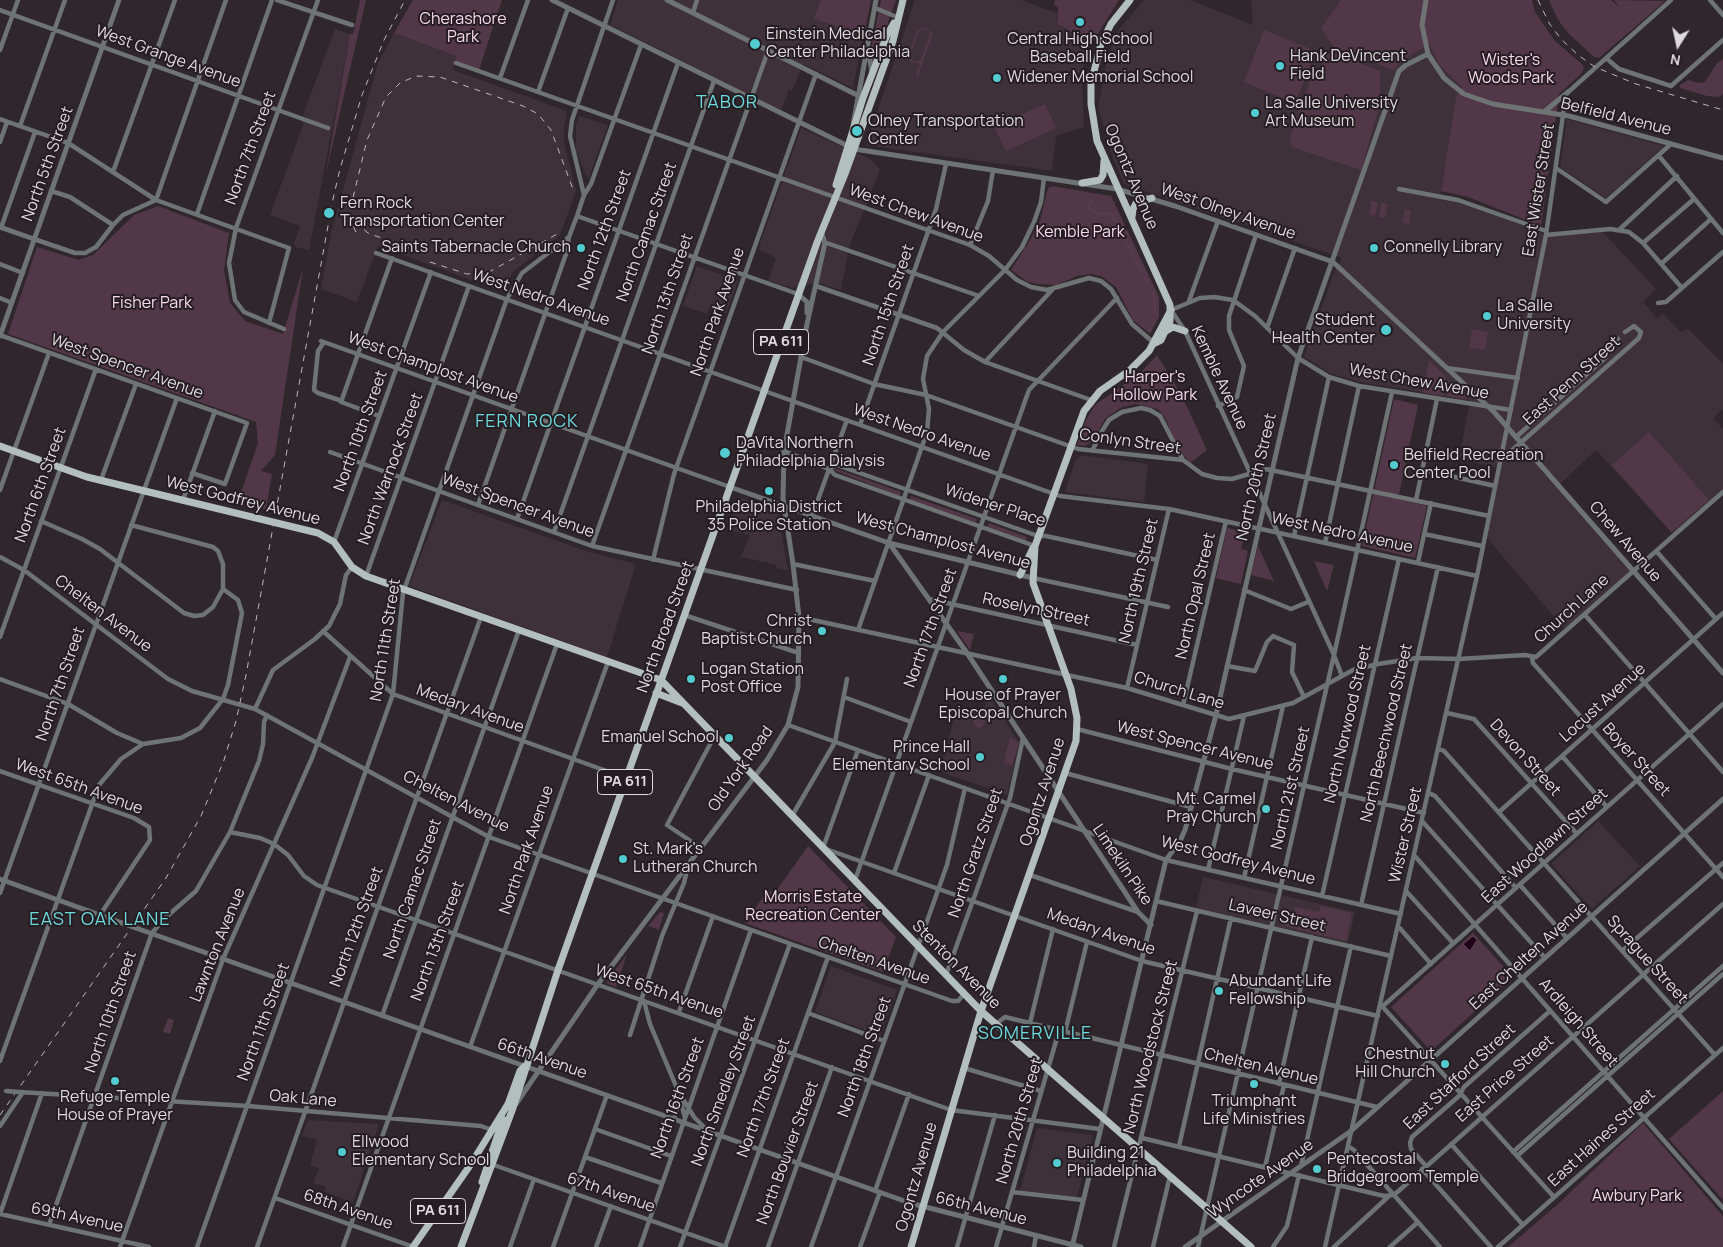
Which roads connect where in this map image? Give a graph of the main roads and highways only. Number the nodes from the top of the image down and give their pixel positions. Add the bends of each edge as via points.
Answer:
1 (903, 0) edge
2 (1130, 0) edge
3 (897, 17) junction
4 (851, 148) junction
5 (1104, 158) junction
6 (1082, 184) road end
7 (1152, 198) road end
8 (1132, 220) junction
9 (1171, 310) junction
10 (1166, 331) junction
11 (1185, 331) road end
12 (1155, 343) junction
13 (0, 446) edge
14 (1035, 546) junction
15 (1020, 575) road end
16 (661, 680) junction
17 (656, 694) junction
18 (689, 707) junction
19 (981, 1011) junction
20 (511, 1106) junction
21 (504, 1131) junction
22 (497, 1137) junction
23 (471, 1164) junction
24 (490, 1164) junction
25 (484, 1172) junction
26 (479, 1194) junction
27 (413, 1247) edge
28 (460, 1247) edge
29 (911, 1247) edge
30 (1252, 1247) edge

1 - 3 main road, North Broad Street / PA 611
2 - 5 main road, Ogontz Avenue via 1111,24 1101,44 1092,83 1093,122
3 - 4 main road, North Broad Street / PA 611 via 893,41
3 - 4 main road, North Broad Street / PA 611 via 872,75 853,131
4 - 16 main road, North Broad Street / PA 611
5 - 6 main road via 1100,180
5 - 8 main road, Ogontz Avenue
7 - 8 main road via 1136,202
8 - 9 main road, Ogontz Avenue
9 - 10 main road, Ogontz Avenue
9 - 12 main road, Ogontz Avenue
10 - 11 main road via 1173,327
10 - 12 main road, Ogontz Avenue
12 - 14 main road, Ogontz Avenue via 1139,362 1091,400 1079,422
13 - 16 main road, West Godfrey Avenue via 101,480 318,533 334,542 352,567 366,576
14 - 15 main road
14 - 19 main road, Ogontz Avenue via 1033,578 1076,705 1077,729 1073,751
16 - 17 main road, North Broad Street / PA 611
16 - 18 main road, Stenton Avenue
17 - 18 main road
17 - 20 main road, North Broad Street / PA 611 via 525,1066 520,1071
18 - 19 main road, Stenton Avenue
19 - 29 main road, Ogontz Avenue
19 - 30 main road, Stenton Avenue
20 - 21 main road, North Broad Street / PA 611
20 - 22 main road, North Broad Street
20 - 23 main road, Old York Road / PA 611
21 - 22 main road, Old York Road / PA 611
21 - 24 main road, North Broad Street
22 - 23 main road, Old York Road / PA 611
22 - 24 main road, North Broad Street
23 - 25 main road via 480,1166
23 - 27 main road, Old York Road / PA 611
24 - 25 main road, North Broad Street
24 - 26 main road, North Broad Street
25 - 26 main road, North Broad Street
26 - 28 main road, North Broad Street

